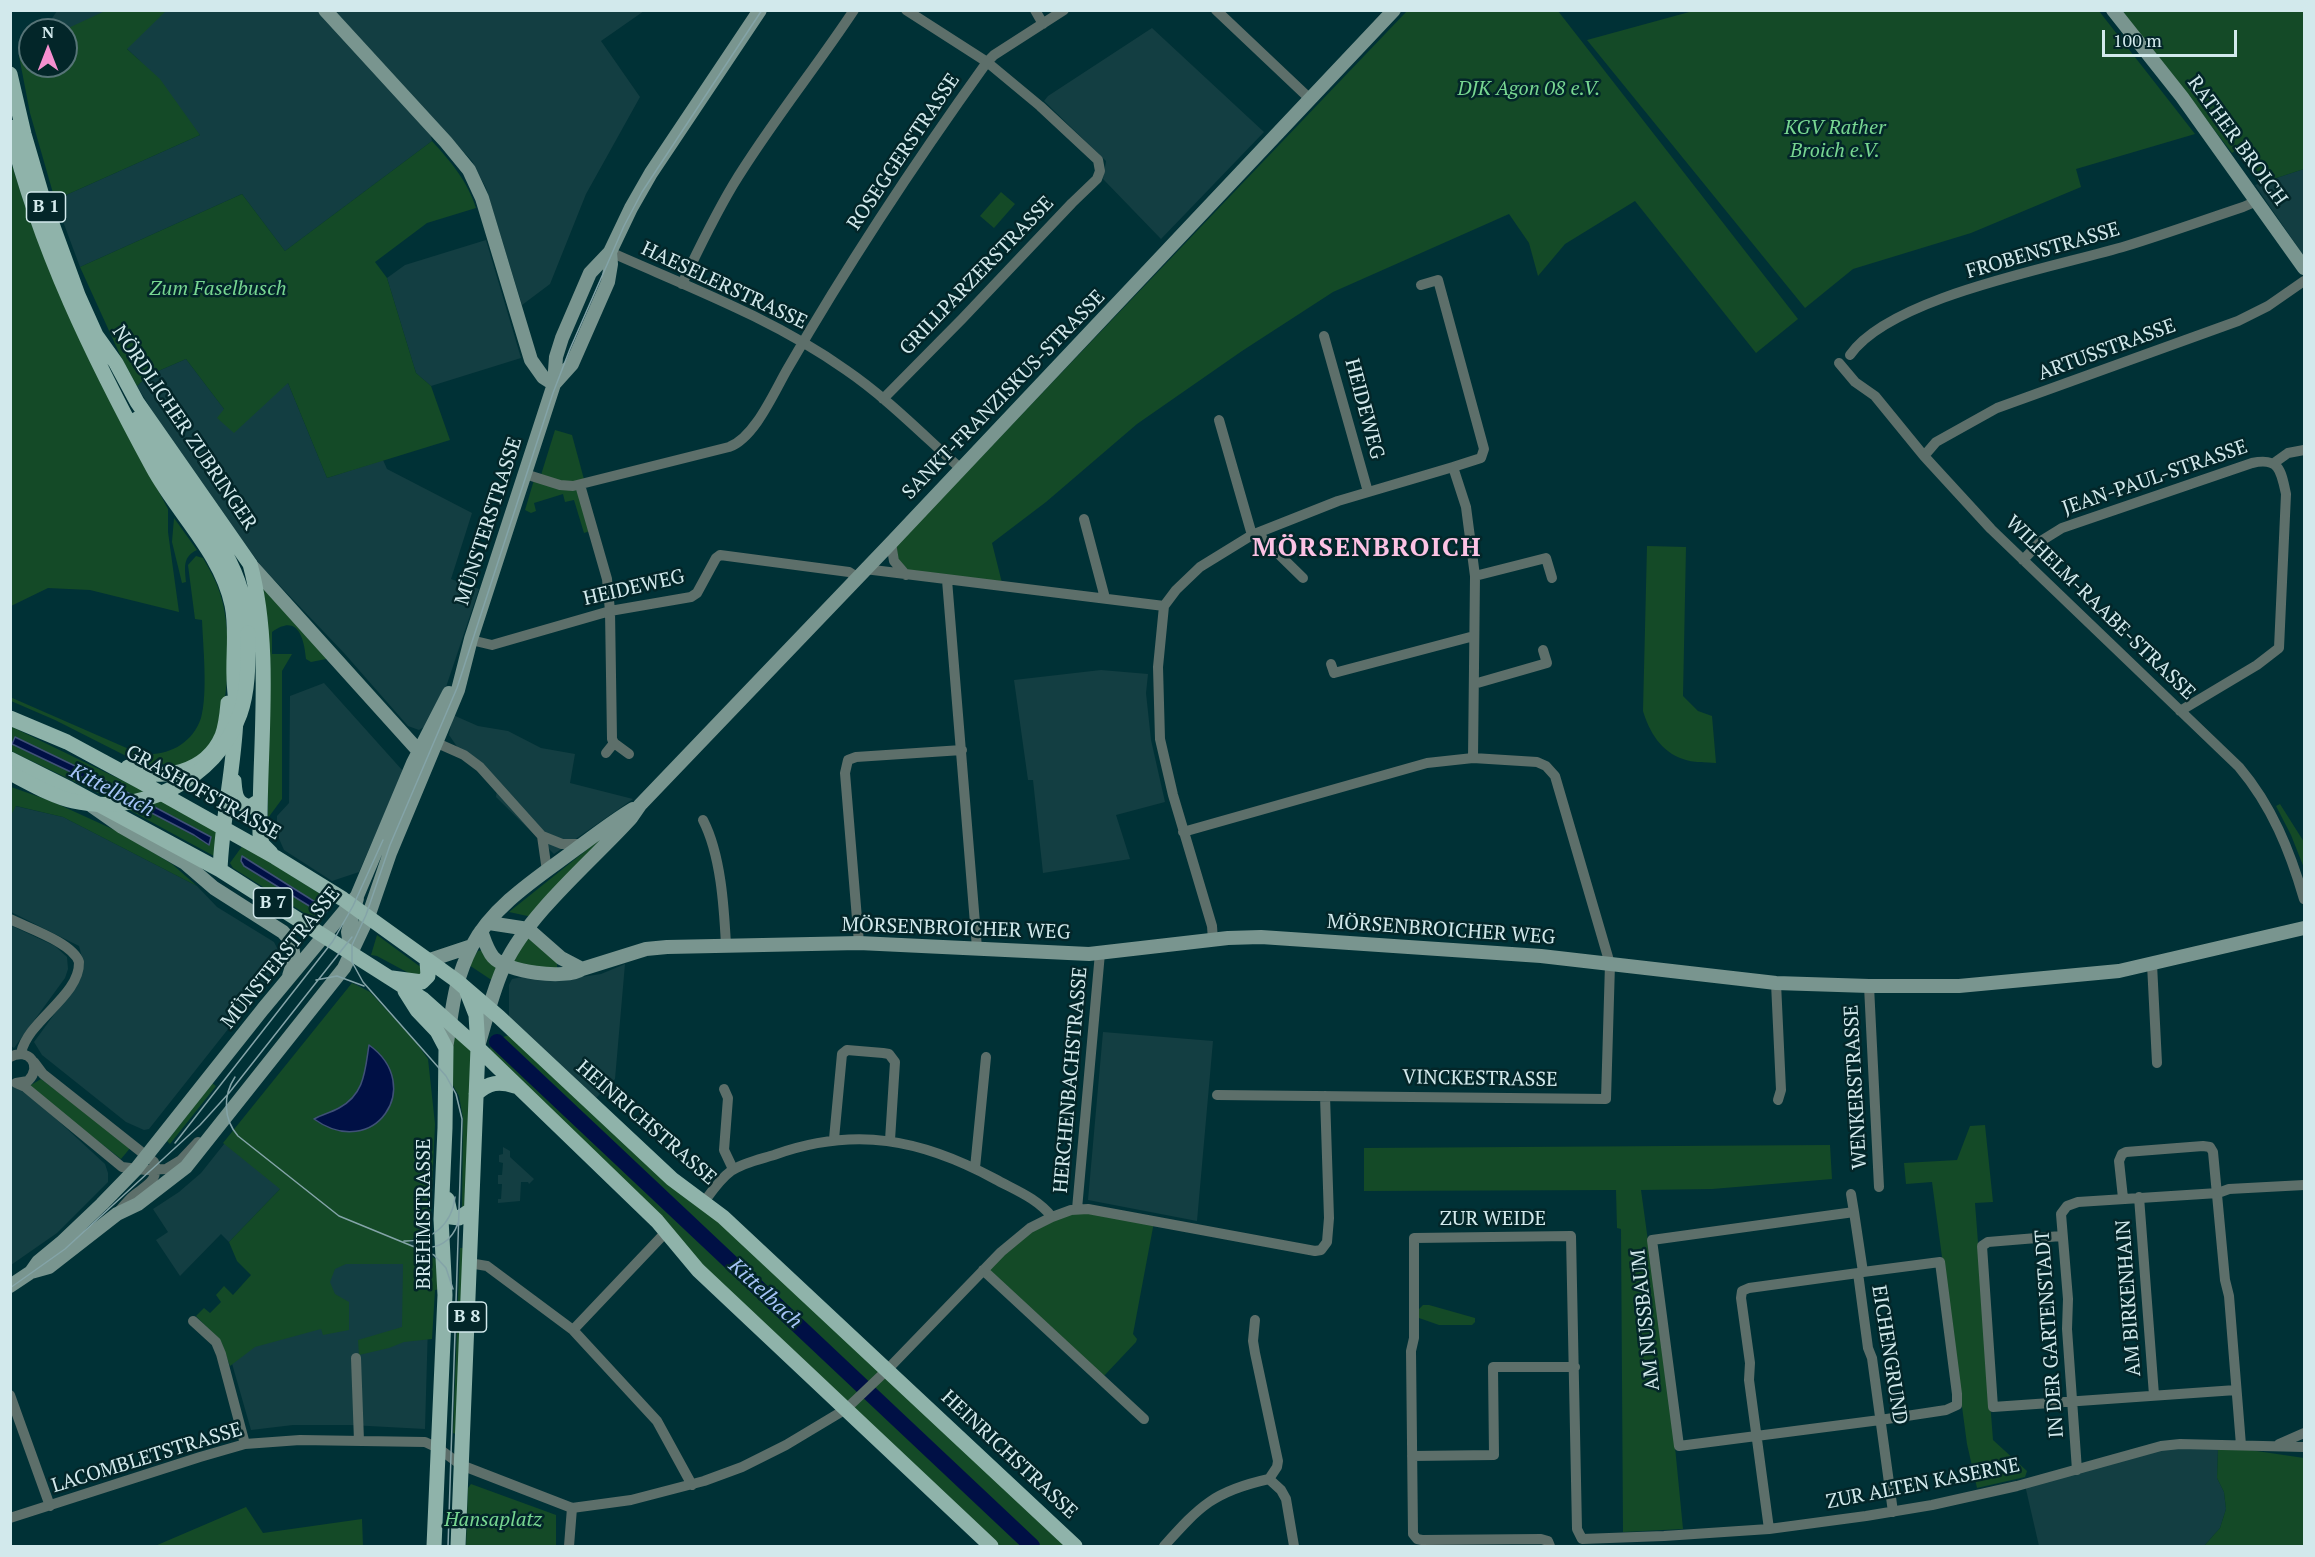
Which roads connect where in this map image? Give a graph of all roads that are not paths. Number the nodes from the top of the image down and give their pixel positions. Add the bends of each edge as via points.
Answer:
1 (325, 10) edge
2 (760, 10) edge
3 (854, 10) edge
4 (906, 10) edge
5 (1035, 10) edge
6 (1064, 10) edge
7 (1216, 10) edge
8 (1394, 10) edge
9 (2113, 10) edge
10 (1043, 24) junction
11 (987, 62) junction
12 (10, 74) edge
13 (1310, 99) junction
14 (10, 127) edge
15 (2257, 201) junction
16 (610, 252) junction
17 (2304, 268) edge
18 (2304, 281) edge
19 (682, 284) junction
20 (1421, 285) dead end
21 (96, 335) junction
22 (1324, 336) dead end
23 (803, 342) junction
24 (1850, 355) dead end
25 (1839, 363) dead end
26 (554, 384) junction
27 (883, 399) junction
28 (1219, 420) dead end
29 (2304, 450) edge
30 (1924, 456) junction
31 (2274, 463) junction
32 (1453, 467) junction
33 (960, 468) junction
34 (525, 474) junction
35 (580, 485) junction
36 (1368, 492) junction
37 (1084, 519) dead end
38 (1254, 534) junction
39 (891, 543) junction
40 (2023, 560) junction
41 (250, 564) junction
42 (861, 573) junction
43 (906, 575) junction
44 (1475, 576) junction
45 (1303, 578) dead end
46 (1552, 578) dead end
47 (947, 580) junction
48 (1105, 598) junction
49 (1164, 606) junction
50 (610, 611) junction
51 (1474, 636) junction
52 (471, 640) junction
53 (1543, 650) dead end
54 (1331, 664) dead end
55 (462, 670) junction
56 (234, 677) junction
57 (1474, 684) junction
58 (2180, 711) junction
59 (10, 718) edge
60 (428, 731) junction
61 (407, 736) junction
62 (67, 742) junction
63 (437, 743) junction
64 (614, 743) junction
65 (420, 750) junction
66 (962, 750) junction
67 (606, 753) dead end
68 (630, 754) dead end
69 (1473, 758) junction
70 (10, 759) edge
71 (232, 766) junction
72 (426, 770) junction
73 (10, 773) edge
74 (70, 789) junction
75 (259, 801) junction
76 (640, 805) junction
77 (703, 820) dead end
78 (222, 830) junction
79 (1183, 831) junction
80 (542, 836) junction
81 (583, 844) junction
82 (275, 857) junction
83 (220, 866) junction
84 (547, 871) junction
85 (227, 897) junction
86 (2304, 899) edge
87 (354, 903) junction
88 (368, 917) junction
89 (10, 919) edge
90 (485, 927) junction
91 (528, 928) junction
92 (2304, 928) edge
93 (325, 936) junction
94 (1213, 940) junction
95 (860, 943) junction
96 (726, 945) junction
97 (472, 946) junction
98 (977, 948) junction
99 (351, 952) junction
100 (1100, 953) junction
101 (561, 958) junction
102 (428, 961) junction
103 (1610, 964) junction
104 (2152, 964) junction
105 (511, 968) junction
106 (582, 969) junction
107 (558, 974) junction
108 (288, 978) junction
109 (392, 978) junction
110 (1776, 983) junction
111 (461, 985) junction
112 (1869, 986) junction
113 (404, 988) junction
114 (484, 1020) junction
115 (450, 1022) junction
116 (446, 1048) junction
117 (478, 1048) junction
118 (16, 1055) edge
119 (986, 1057) dead end
120 (34, 1062) junction
121 (2157, 1063) dead end
122 (13, 1081) edge
123 (515, 1086) junction
124 (724, 1089) dead end
125 (476, 1094) junction
126 (1217, 1095) dead end
127 (1325, 1096) junction
128 (1778, 1100) dead end
129 (214, 1131) junction
130 (834, 1139) junction
131 (890, 1140) junction
132 (147, 1155) junction
133 (129, 1168) junction
134 (975, 1168) junction
135 (156, 1169) junction
136 (734, 1169) junction
137 (2304, 1185) edge
138 (1880, 1187) dead end
139 (2218, 1193) junction
140 (443, 1194) junction
141 (1851, 1194) dead end
142 (2139, 1197) junction
143 (2122, 1198) junction
144 (704, 1202) junction
145 (1077, 1209) junction
146 (471, 1210) junction
147 (1854, 1212) junction
148 (117, 1214) junction
149 (1052, 1216) junction
150 (666, 1232) junction
151 (2061, 1236) junction
152 (469, 1263) junction
153 (983, 1270) junction
154 (31, 1272) junction
155 (1860, 1273) junction
156 (10, 1286) edge
157 (1255, 1320) dead end
158 (193, 1321) dead end
159 (573, 1330) junction
160 (356, 1358) dead end
161 (1575, 1366) junction
162 (882, 1375) junction
163 (2236, 1390) junction
164 (10, 1395) edge
165 (2154, 1395) junction
166 (2073, 1401) junction
167 (851, 1404) junction
168 (1144, 1419) dead end
169 (1880, 1420) junction
170 (2304, 1433) edge
171 (1757, 1436) junction
172 (359, 1441) junction
173 (245, 1444) junction
174 (2241, 1445) junction
175 (2270, 1447) junction
176 (2304, 1447) edge
177 (438, 1448) junction
178 (1412, 1456) junction
179 (2304, 1456) edge
180 (461, 1465) junction
181 (2077, 1470) junction
182 (1269, 1479) junction
183 (692, 1485) junction
184 (50, 1506) junction
185 (572, 1508) junction
186 (1893, 1512) junction
187 (10, 1518) edge
188 (1769, 1529) junction
189 (1579, 1537) joint
190 (1549, 1544) edge
191 (435, 1546) edge
192 (458, 1546) edge
193 (569, 1546) edge
194 (991, 1546) edge
195 (1075, 1546) edge
196 (1164, 1546) edge
197 (1294, 1546) edge

1 - 26 main road via 469,170 482,198 531,360 543,377
2 - 16 main road, MÜNSTERSTRASSE via 651,173
3 - 19 street via 734,184
4 - 11 street
5 - 10 street
6 - 10 street, ROSEGGERSTRASSE
7 - 13 street
8 - 13 main road, SANKT-FRANZISKUS-STRASSE
9 - 15 main road, RATHER BROICH
10 - 11 street, ROSEGGERSTRASSE
11 - 23 street, ROSEGGERSTRASSE via 905,177
11 - 27 street, GRILLPARZERSTRASSE via 1098,160 1100,171 1097,179
12 - 21 main road, NÖRDLICHER ZUBRINGER / B 1 via 43,199
13 - 33 main road, SANKT-FRANZISKUS-STRASSE
14 - 56 main road, NÖRDLICHER ZUBRINGER / B 1 via 39,223 76,318 154,471 226,583 234,620
15 - 17 main road, RATHER BROICH
15 - 24 street, FROBENSTRASSE via 2126,246 1921,306 1868,337
16 - 19 street, HAESELERSTRASSE
16 - 26 main road, MÜNSTERSTRASSE via 608,282 572,364
16 - 26 main road, MÜNSTERSTRASSE via 590,273 562,338
18 - 30 street, ARTUSSTRASSE via 2238,321 1997,408 1936,442
19 - 23 street, HAESELERSTRASSE via 737,307
20 - 32 street, HEIDEWEG via 1438,280 1484,449 1479,459
21 - 41 main road, NÖRDLICHER ZUBRINGER / B 1 via 137,402
21 - 73 main road, B 1, bridge via 138,421 236,574 246,607 246,684 239,716 214,756 187,780 140,802 106,806 70,801
22 - 36 street, HEIDEWEG
23 - 27 street, HAESELERSTRASSE
23 - 35 street, ROSEGGERSTRASSE via 755,424 740,442
25 - 30 street, WILHELM-RAABE-STRASSE via 1855,382 1875,396
26 - 34 main road, MÜNSTERSTRASSE
27 - 33 street, HAESELERSTRASSE
28 - 38 street
29 - 31 street, JEAN-PAUL-STRASSE via 2288,453
30 - 40 street, WILHELM-RAABE-STRASSE
31 - 40 street, JEAN-PAUL-STRASSE via 2252,463 2062,528
31 - 58 street, JEAN-PAUL-STRASSE via 2286,494 2280,643 2275,652
32 - 36 street, HEIDEWEG
32 - 44 street via 1466,507
33 - 39 main road, SANKT-FRANZISKUS-STRASSE
34 - 35 street, ROSEGGERSTRASSE via 560,486
34 - 52 main road, MÜNSTERSTRASSE
35 - 50 street via 607,579
36 - 38 street, HEIDEWEG
37 - 48 street
38 - 45 street
38 - 49 street, HEIDEWEG via 1200,567
39 - 42 main road, SANKT-FRANZISKUS-STRASSE
39 - 43 street via 894,561
40 - 58 street, WILHELM-RAABE-STRASSE
41 - 61 main road, NÖRDLICHER ZUBRINGER
41 - 75 main road, NÖRDLICHER ZUBRINGER via 258,594 262,663
42 - 43 street, HEIDEWEG
42 - 50 street, HEIDEWEG via 720,555 694,596
42 - 76 main road, SANKT-FRANZISKUS-STRASSE
43 - 47 street, HEIDEWEG
44 - 46 street via 1546,558
44 - 51 street
47 - 48 street, HEIDEWEG
47 - 66 street
48 - 49 street, HEIDEWEG
49 - 79 street via 1158,667 1160,739
50 - 52 street, HEIDEWEG via 492,645
50 - 64 street
51 - 54 street via 1334,673
51 - 57 street
52 - 55 main road, MÜNSTERSTRASSE
53 - 57 street via 1547,663
55 - 60 main road, MÜNSTERSTRASSE
55 - 63 main road, MÜNSTERSTRASSE
56 - 62 main road, B 1 via 222,736 201,761 182,771 166,775 142,772
56 - 71 main road, NÖRDLICHER ZUBRINGER
57 - 69 street
58 - 86 street, WILHELM-RAABE-STRASSE via 2239,767 2261,796 2285,841
59 - 62 main road, GRASHOFSTRASSE / B 1
60 - 61 main road
60 - 65 main road, MÜNSTERSTRASSE
61 - 65 main road, NÖRDLICHER ZUBRINGER
62 - 78 main road, GRASHOFSTRASSE / B 7
63 - 72 main road, MÜNSTERSTRASSE
63 - 80 street via 480,767
64 - 67 street
64 - 68 street
65 - 72 main road, NÖRDLICHER ZUBRINGER
65 - 87 main road, MÜNSTERSTRASSE
66 - 95 street via 848,760 845,773
66 - 98 street
69 - 79 street via 1427,763
69 - 103 street via 1538,762 1555,776
70 - 74 main road, B 7
71 - 75 main road via 236,798 247,807
71 - 78 main road, NÖRDLICHER ZUBRINGER
72 - 88 main road, MÜNSTERSTRASSE via 390,853
74 - 83 main road, B 7
74 - 85 main road via 106,817 192,867
75 - 82 main road, NÖRDLICHER ZUBRINGER via 260,839
76 - 81 main road, SANKT-FRANZISKUS-STRASSE
76 - 91 main road, SANKT-FRANZISKUS-STRASSE
77 - 96 street via 722,889
78 - 82 main road, GRASHOFSTRASSE / B 7
78 - 83 main road, NÖRDLICHER ZUBRINGER
79 - 94 street
80 - 81 street via 562,844
80 - 84 street
81 - 84 main road, SANKT-FRANZISKUS-STRASSE
82 - 87 main road, GRASHOFSTRASSE / B 7
83 - 85 main road
83 - 93 main road, B 7
84 - 90 main road, SANKT-FRANZISKUS-STRASSE
85 - 108 main road via 289,938 294,958
87 - 88 main road, GRASHOFSTRASSE / B 7
87 - 93 main road, MÜNSTERSTRASSE
87 - 99 main road via 348,936
88 - 99 main road, MÜNSTERSTRASSE
88 - 102 main road, HEINRICHSTRASSE / B 7
89 - 118 street via 64,945 79,962 75,980
90 - 91 main road
90 - 97 main road, SANKT-FRANZISKUS-STRASSE
90 - 105 main road via 490,954
91 - 101 main road
91 - 105 main road, SANKT-FRANZISKUS-STRASSE
92 - 104 main road, MÖRSENBROICHER WEG
93 - 99 main road, B 7
93 - 108 main road, MÜNSTERSTRASSE
94 - 100 main road, MÖRSENBROICHER WEG
94 - 103 main road, MÖRSENBROICHER WEG via 1262,937
95 - 96 main road, MÖRSENBROICHER WEG
95 - 98 main road, MÖRSENBROICHER WEG
96 - 106 main road, MÖRSENBROICHER WEG via 646,949
97 - 102 main road
97 - 111 main road, SANKT-FRANZISKUS-STRASSE
98 - 100 main road, MÖRSENBROICHER WEG
99 - 109 main road, B 7
99 - 129 main road, MÜNSTERSTRASSE via 344,968
100 - 145 street, HERCHENBACHSTRASSE
101 - 106 main road
101 - 107 main road
102 - 109 main road via 429,976 422,982
102 - 111 main road, HEINRICHSTRASSE / B 7
103 - 110 main road, MÖRSENBROICHER WEG
103 - 127 street, VINCKESTRASSE via 1606,1099
104 - 112 main road, MÖRSENBROICHER WEG via 2119,971 1959,986
104 - 121 street
105 - 107 main road, MÖRSENBROICHER WEG
105 - 114 main road, SANKT-FRANZISKUS-STRASSE via 496,987
106 - 107 main road, MÖRSENBROICHER WEG
108 - 132 main road, MÜNSTERSTRASSE
109 - 113 main road, B 7
110 - 112 main road, MÖRSENBROICHER WEG
110 - 128 street via 1781,1090
111 - 114 main road, HEINRICHSTRASSE / B 7
111 - 114 main road
111 - 115 main road, BREHMSTRASSE via 453,996
112 - 138 street, WENKERSTRASSE
113 - 115 main road, B 7
113 - 116 main road
114 - 115 main road
114 - 117 main road
114 - 144 main road, HEINRICHSTRASSE / B 7 via 687,1192
115 - 116 main road, BREHMSTRASSE
115 - 117 main road, B 7
116 - 140 main road, BREHMSTRASSE / B 8
117 - 123 main road, B 7
117 - 125 main road, B 8
118 - 120 street via 30,1057
119 - 134 street
120 - 122 street via 31,1078
120 - 132 street via 43,1074
122 - 133 street
123 - 125 main road via 495,1083
123 - 150 main road, B 7
124 - 136 street via 728,1098 724,1150
125 - 146 main road, B 8
126 - 127 street, VINCKESTRASSE
127 - 145 street via 1329,1218 1327,1242 1321,1250
129 - 135 street, MÜNSTERSTRASSE via 202,1137 181,1160 166,1169
129 - 148 main road, MÜNSTERSTRASSE via 180,1172 138,1204
130 - 131 street
130 - 131 street via 842,1054 847,1050 889,1054 895,1062
130 - 136 street
131 - 134 street via 936,1151
132 - 133 main road, MÜNSTERSTRASSE
132 - 135 street
133 - 135 street, MÜNSTERSTRASSE
133 - 154 main road, MÜNSTERSTRASSE via 102,1204
134 - 149 street via 1038,1202
135 - 148 street, MÜNSTERSTRASSE via 149,1185 131,1197
136 - 144 street
137 - 139 street, IN DER GARTENSTADT
139 - 142 street, IN DER GARTENSTADT
139 - 143 street via 2213,1152 2203,1146 2122,1154
139 - 163 street
140 - 146 main road via 451,1217 459,1218
140 - 177 main road, BREHMSTRASSE / B 8 via 445,1295
141 - 147 street
142 - 143 street, IN DER GARTENSTADT
142 - 165 street, AM BIRKENHAIN
143 - 151 street, IN DER GARTENSTADT via 2067,1206 2061,1214
144 - 162 main road, HEINRICHSTRASSE / B 7 via 723,1216
145 - 149 street
146 - 152 main road, B 8
147 - 155 street
147 - 171 street, AM NUSSBAUM via 1652,1240 1679,1446
148 - 154 main road, MÜNSTERSTRASSE via 49,1267
149 - 153 street via 1030,1228
150 - 159 street
150 - 167 main road, B 7 via 698,1270
151 - 166 street, IN DER GARTENSTADT
151 - 166 street via 1984,1243 1993,1407
152 - 159 street via 488,1266
152 - 180 main road, B 8
153 - 162 street
153 - 168 street
154 - 156 main road, MÜNSTERSTRASSE
155 - 169 street, EICHENGRUND
155 - 169 street via 1940,1262 1957,1405
155 - 171 street, EICHENGRUND via 1742,1292
157 - 182 street via 1253,1341 1278,1461
158 - 173 street via 216,1342
159 - 183 street via 657,1421
160 - 172 street
161 - 178 street via 1493,1367 1494,1455
161 - 178 street, ZUR WEIDE via 1570,1236 1414,1238
161 - 189 street, ZUR WEIDE
162 - 167 street
162 - 195 main road, HEINRICHSTRASSE / B 7
163 - 165 street
163 - 174 street
164 - 184 street
165 - 166 street
166 - 181 street, IN DER GARTENSTADT
167 - 183 street via 786,1445 742,1467
167 - 194 main road, B 7
169 - 171 street
169 - 186 street, EICHENGRUND
170 - 175 street, ZUR ALTEN KASERNE
171 - 188 street, EICHENGRUND
172 - 173 street, LACOMBLETSTRASSE
172 - 177 street, LACOMBLETSTRASSE via 425,1442
173 - 184 street, LACOMBLETSTRASSE
174 - 175 street, ZUR ALTEN KASERNE
174 - 181 street, ZUR ALTEN KASERNE via 2161,1446
175 - 176 street, ZUR ALTEN KASERNE
175 - 179 street, ZUR ALTEN KASERNE
177 - 180 street
177 - 191 main road, BREHMSTRASSE / B 8
178 - 190 street, ZUR WEIDE via 1415,1537
180 - 185 street
180 - 192 main road, B 8
181 - 186 street, ZUR ALTEN KASERNE
182 - 196 street via 1209,1500
182 - 197 street via 1286,1499
183 - 185 street via 631,1500
184 - 187 street, LACOMBLETSTRASSE
185 - 193 street
186 - 188 street, ZUR ALTEN KASERNE
188 - 189 street, ZUR ALTEN KASERNE via 1655,1537

